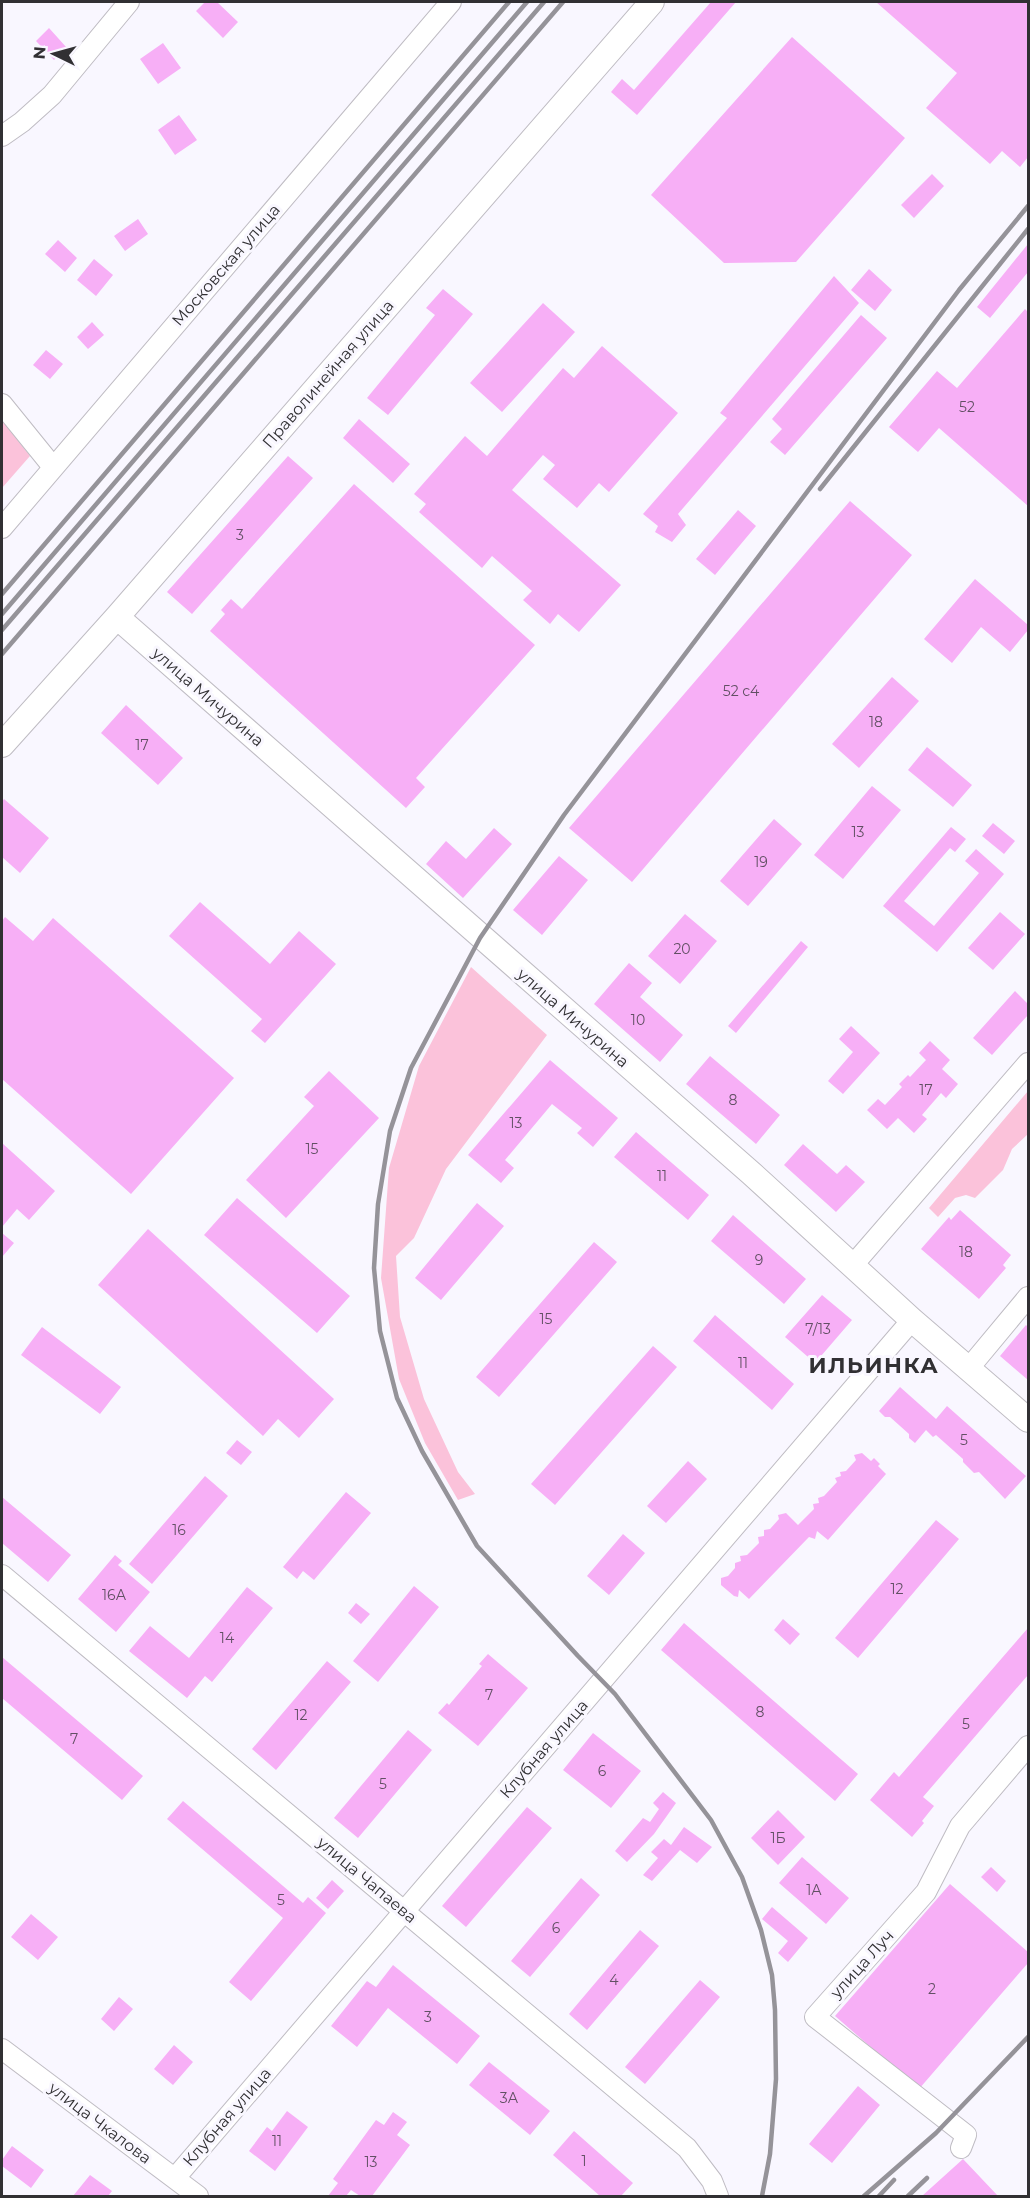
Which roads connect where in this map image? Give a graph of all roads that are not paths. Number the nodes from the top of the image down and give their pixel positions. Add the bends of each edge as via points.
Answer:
1 (129, 2) edge
2 (451, 2) edge
3 (652, 2) edge
4 (2, 136) edge
5 (2, 404) edge
6 (53, 467) junction
7 (2, 528) edge
8 (117, 617) junction
9 (2, 745) edge
10 (1029, 1063) edge
11 (853, 1265) junction
12 (1029, 1297) edge
13 (912, 1320) junction
14 (969, 1368) junction
15 (1029, 1420) edge
16 (2, 1575) edge
17 (1029, 1746) edge
18 (404, 1911) junction
19 (2, 2049) edge
20 (961, 2148) dead end
21 (175, 2178) junction
22 (198, 2196) edge
23 (718, 2196) edge

1 - 4 street via 52,95
2 - 6 street, Московская улица
3 - 8 main road, Праволинейная улица
5 - 6 street
6 - 7 street, Московская улица
8 - 9 main road, Праволинейная улица
8 - 11 main road, улица Мичурина
10 - 11 street
11 - 13 main road, улица Мичурина
12 - 14 street
13 - 14 main road, улица Мичурина
13 - 18 street, Клубная улица
14 - 15 main road, улица Мичурина
16 - 18 street, улица Чапаева
17 - 20 street, улица Луч via 960,1827 926,1892 815,2017 966,2135
18 - 21 street, Клубная улица
18 - 23 street, улица Чапаева via 691,2151
19 - 21 street, улица Чкалова
21 - 22 street, улица Чкалова

